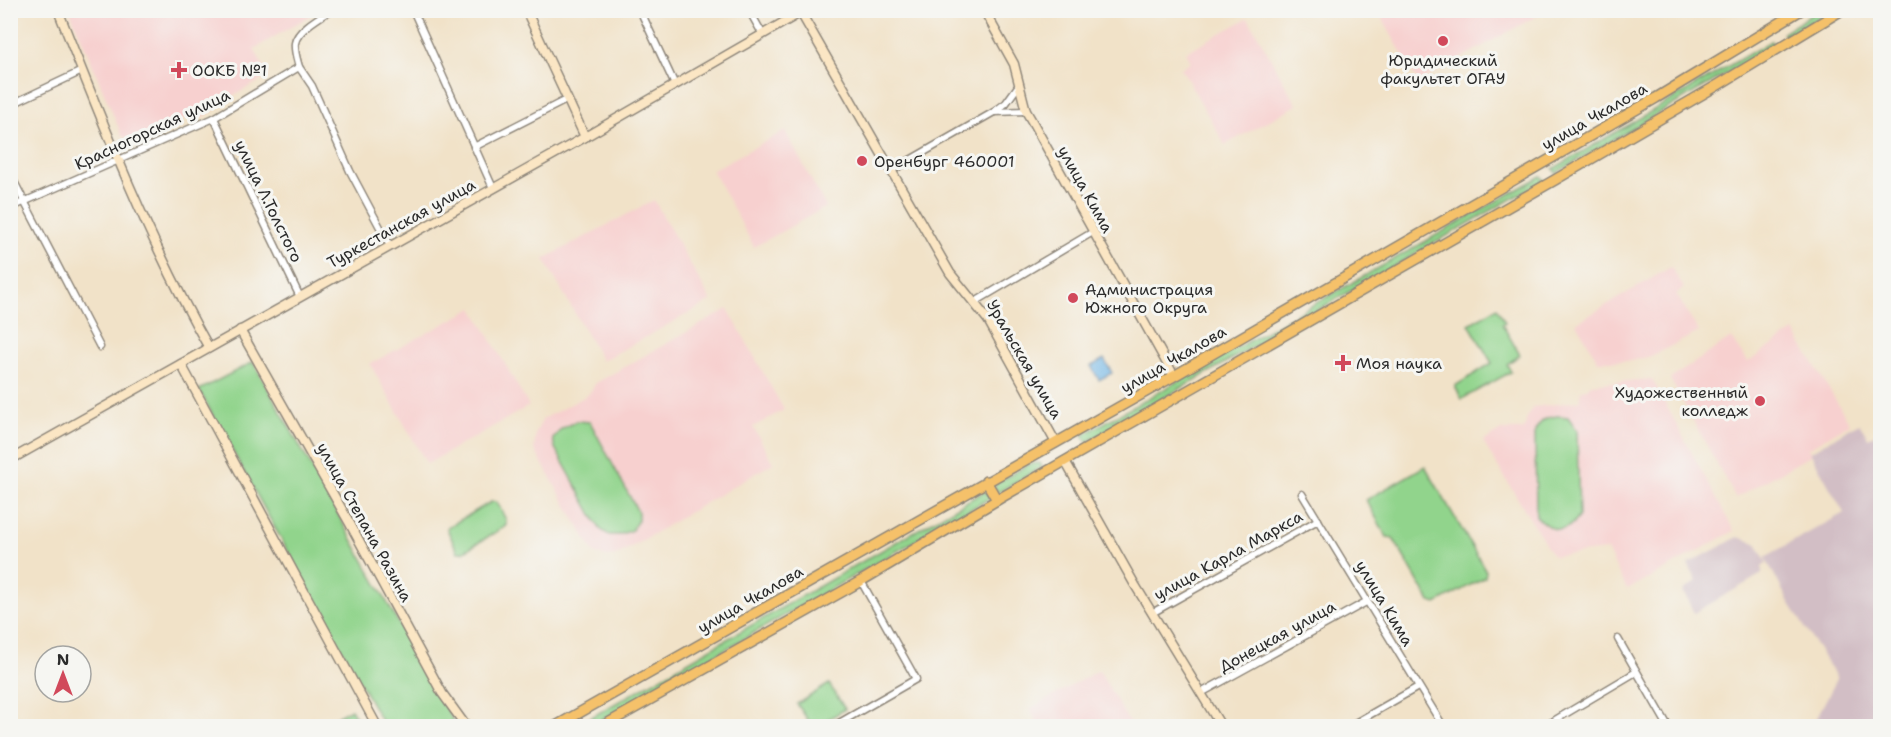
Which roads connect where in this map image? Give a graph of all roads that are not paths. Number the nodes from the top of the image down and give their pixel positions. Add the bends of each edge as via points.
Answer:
1 (58, 10) edge
2 (331, 10) edge
3 (413, 10) edge
4 (526, 10) edge
5 (640, 10) edge
6 (749, 10) edge
7 (984, 10) edge
8 (1801, 10) edge
9 (1842, 10) edge
10 (801, 11) edge
11 (1772, 29) junction
12 (762, 35) junction
13 (1783, 46) junction
14 (299, 67) junction
15 (82, 71) junction
16 (1020, 84) junction
17 (675, 85) junction
18 (566, 100) junction
19 (10, 105) edge
20 (1026, 111) junction
21 (994, 112) junction
22 (214, 118) junction
23 (585, 137) junction
24 (474, 147) junction
25 (118, 160) junction
26 (1543, 164) junction
27 (891, 171) junction
28 (10, 174) edge
29 (1553, 181) junction
30 (493, 188) junction
31 (25, 203) junction
32 (10, 208) edge
33 (1093, 232) junction
34 (390, 246) junction
35 (300, 297) junction
36 (975, 302) junction
37 (240, 330) junction
38 (100, 347) dead end
39 (209, 348) junction
40 (181, 364) junction
41 (1174, 376) junction
42 (1056, 442) junction
43 (10, 460) edge
44 (1065, 461) junction
45 (986, 482) junction
46 (1302, 494) dead end
47 (997, 500) junction
48 (1318, 520) junction
49 (861, 581) junction
50 (1366, 602) junction
51 (1152, 613) junction
52 (1618, 639) dead end
53 (1636, 672) junction
54 (1418, 687) junction
55 (1201, 693) junction
56 (377, 726) edge
57 (466, 726) edge
58 (556, 726) edge
59 (603, 726) edge
60 (834, 726) edge
61 (1221, 726) edge
62 (1350, 726) edge
63 (1443, 726) edge
64 (1545, 726) edge
65 (1668, 726) edge

1 - 15 main road
2 - 14 street via 295,40
3 - 24 street
4 - 18 main road
5 - 17 street
6 - 12 street
7 - 16 main road, улица Кима via 1012,59
8 - 11 main road, улица Чкалова
9 - 13 main road
10 - 12 main road, Туркестанская улица
10 - 27 main road, Уральская улица
11 - 13 main road
11 - 26 main road, улица Чкалова
12 - 17 main road, Туркестанская улица
13 - 29 main road
14 - 22 street, Красногорская улица
14 - 34 street
15 - 19 street
15 - 25 main road
16 - 20 main road, улица Кима
16 - 21 street
17 - 23 main road, Туркестанская улица
18 - 23 main road
18 - 24 street
20 - 21 street
20 - 33 main road, улица Кима
21 - 27 street
22 - 25 street, Красногорская улица
22 - 35 street, улица Л.Толстого
23 - 30 main road, Туркестанская улица
24 - 30 street
25 - 31 street, Красногорская улица
25 - 39 main road
26 - 29 main road
26 - 41 main road, улица Чкалова
27 - 36 main road, Уральская улица via 950,273
28 - 31 street
29 - 44 main road
30 - 34 main road, Туркестанская улица
31 - 32 street, Красногорская улица
31 - 38 street
33 - 36 street
33 - 41 main road, улица Кима
34 - 35 main road, Туркестанская улица
35 - 37 main road, Туркестанская улица
36 - 42 main road, Уральская улица
37 - 39 main road, Туркестанская улица
37 - 57 main road, улица Степана Разина via 442,693
39 - 40 main road, Туркестанская улица
40 - 43 main road, Туркестанская улица
40 - 56 main road
41 - 42 main road, улица Чкалова
42 - 44 main road, Уральская улица
42 - 45 main road, улица Чкалова
44 - 47 main road
44 - 51 main road, Уральская улица
45 - 47 main road
45 - 58 main road, улица Чкалова
46 - 48 street, улица Кима
47 - 49 main road
48 - 50 street, улица Кима
48 - 51 street, улица Карла Маркса
49 - 59 main road
49 - 60 street via 916,679
50 - 54 street, улица Кима
50 - 55 street, Донецкая улица
51 - 55 main road, Уральская улица
52 - 53 street
53 - 64 street
53 - 65 street
54 - 62 street
54 - 63 street, улица Кима
55 - 61 main road, Уральская улица

